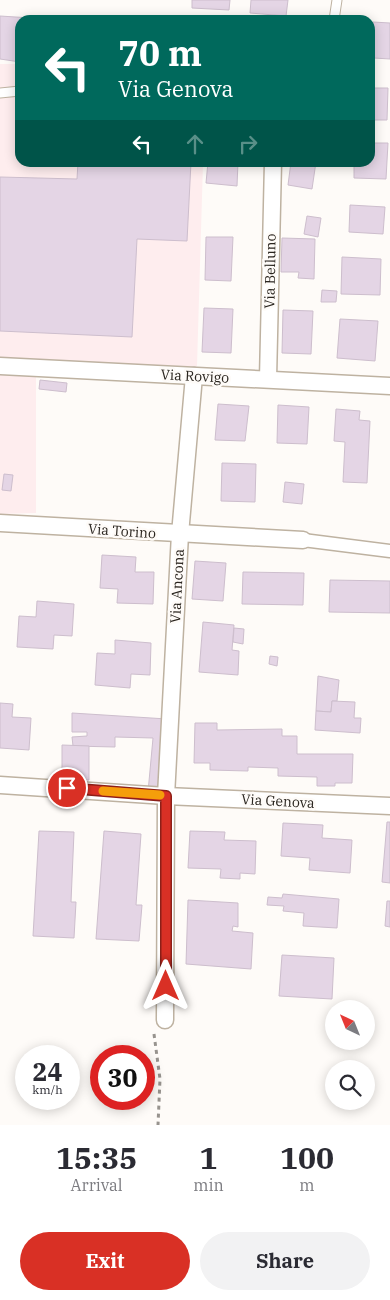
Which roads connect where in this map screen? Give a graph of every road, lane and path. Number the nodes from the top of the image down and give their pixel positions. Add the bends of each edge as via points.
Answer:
1 (337, 0) edge
2 (335, 15) edge
3 (15, 92) edge
4 (0, 93) edge
5 (273, 167) edge
6 (0, 366) edge
7 (194, 376) junction
8 (268, 379) junction
9 (390, 386) edge
10 (0, 523) edge
11 (180, 534) junction
12 (303, 540) joint
13 (390, 551) edge
14 (0, 785) edge
15 (166, 796) junction
16 (390, 806) edge
17 (165, 1020) dead end

1 - 2 lane
3 - 4 lane
5 - 8 street, Via Belluno
6 - 7 street, Via Rovigo
7 - 8 street, Via Rovigo
7 - 11 street, Via Ancona
8 - 9 street, Via Rovigo
10 - 11 street, Via Torino
11 - 12 street, Via Torino
11 - 15 street, Via Ancona
12 - 13 street
14 - 15 street, Via Genova
15 - 16 street, Via Genova
15 - 17 street

